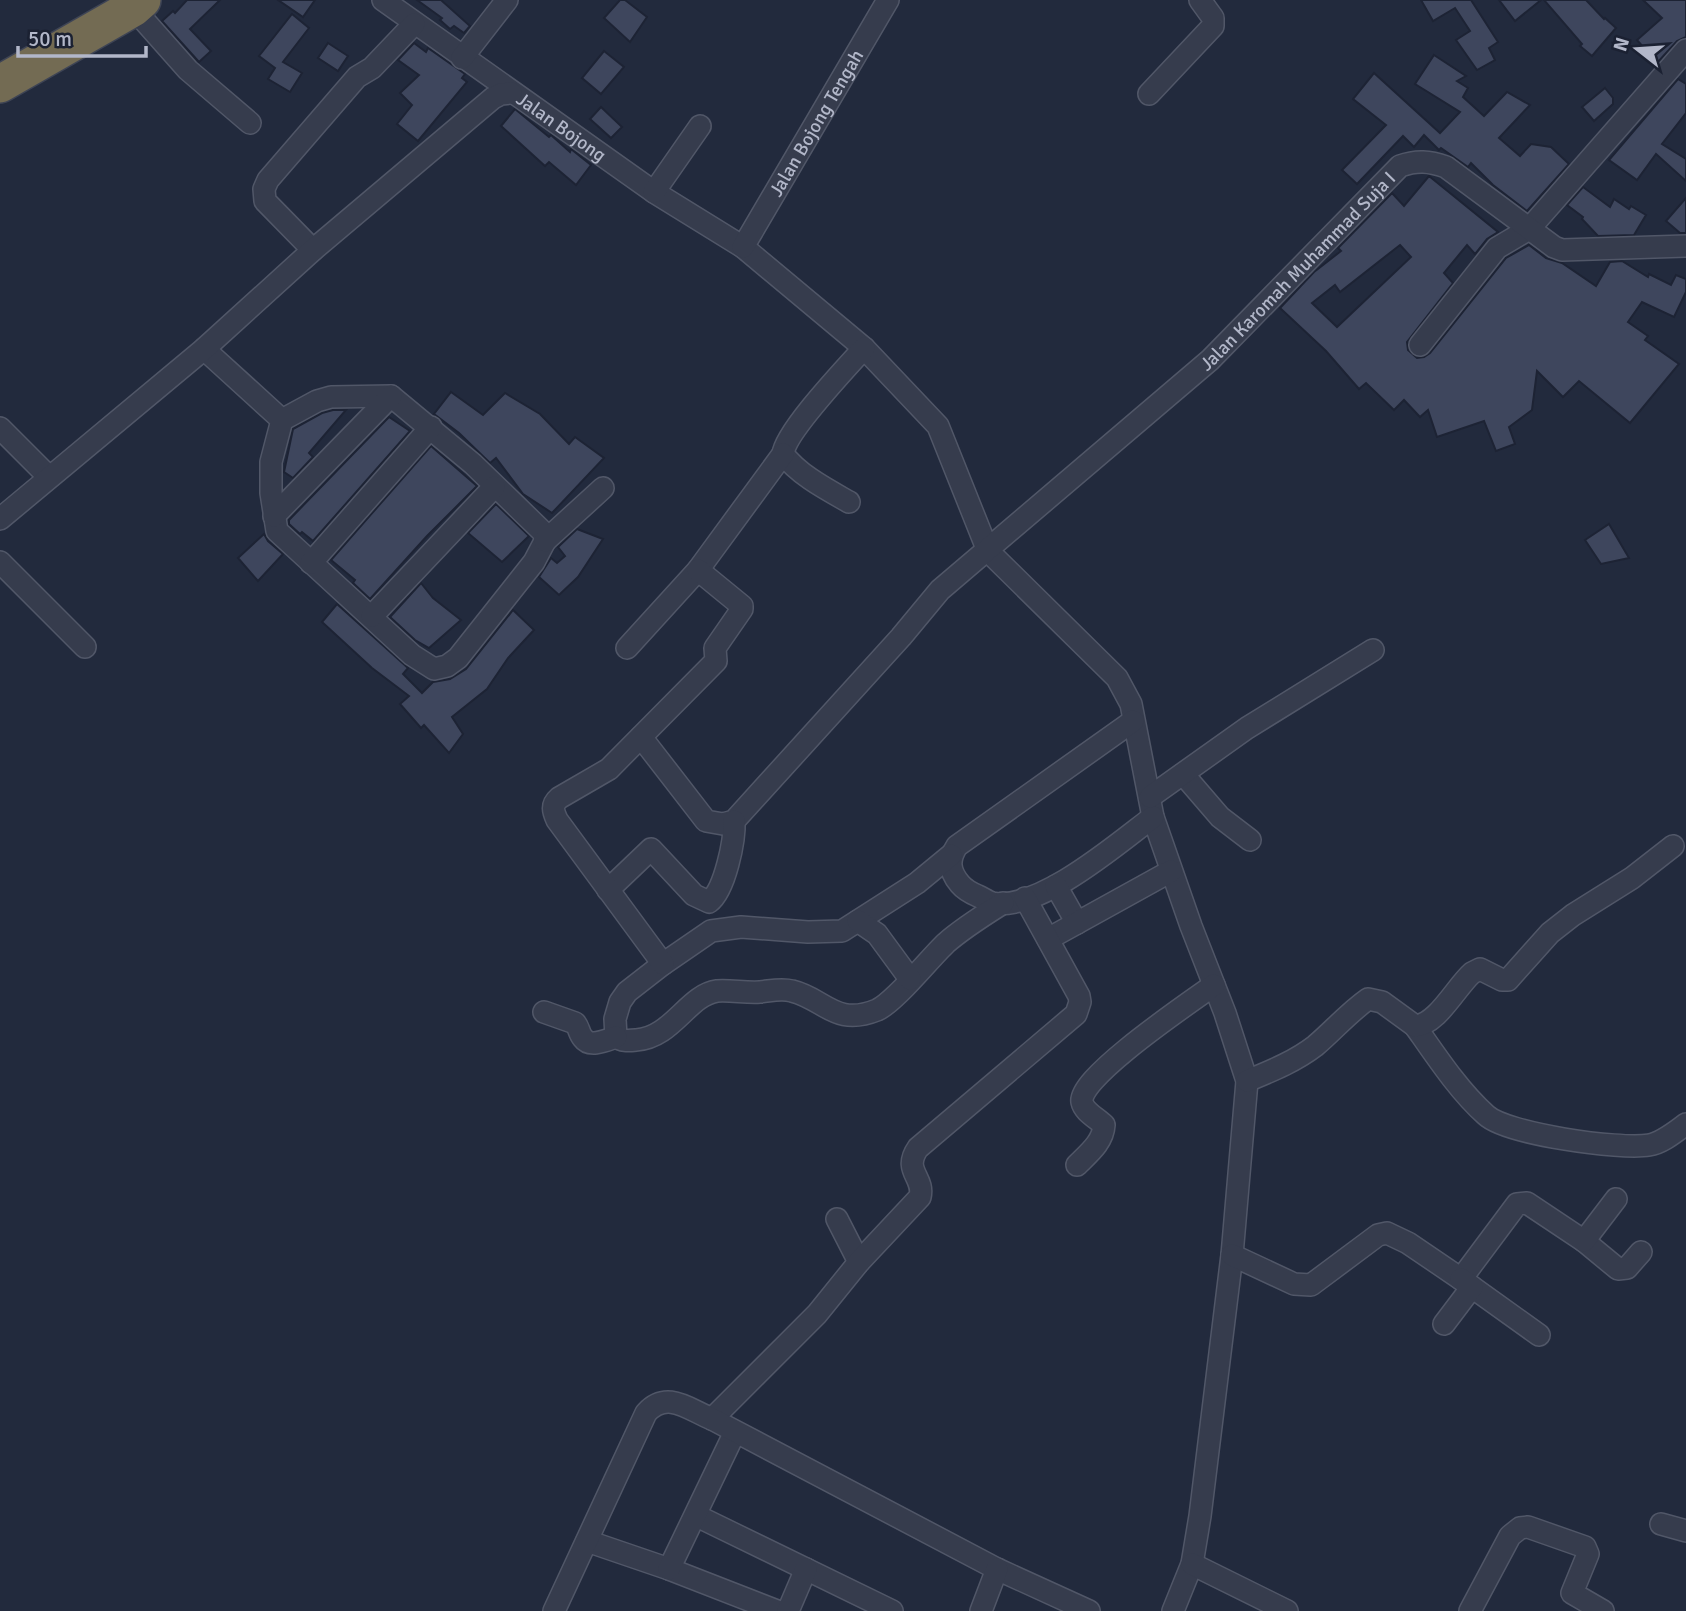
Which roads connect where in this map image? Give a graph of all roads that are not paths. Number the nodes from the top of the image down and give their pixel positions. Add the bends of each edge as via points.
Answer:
1 (383, 0) edge
2 (507, 0) edge
3 (888, 0) edge
4 (1200, 0) edge
5 (138, 4) edge
6 (414, 24) junction
7 (1686, 50) edge
8 (462, 58) junction
9 (0, 84) edge
10 (511, 93) junction
11 (1149, 94) dead end
12 (250, 123) dead end
13 (700, 126) dead end
14 (654, 192) junction
15 (1529, 229) junction
16 (1686, 246) edge
17 (743, 247) junction
18 (313, 250) junction
19 (1420, 345) dead end
20 (864, 348) junction
21 (204, 349) junction
22 (391, 396) junction
23 (282, 421) junction
24 (431, 427) junction
25 (0, 428) edge
26 (783, 454) junction
27 (48, 477) junction
28 (494, 487) junction
29 (603, 488) dead end
30 (849, 502) dead end
31 (274, 516) junction
32 (0, 519) edge
33 (545, 541) junction
34 (988, 551) junction
35 (0, 562) edge
36 (311, 563) junction
37 (698, 570) junction
38 (372, 616) junction
39 (85, 647) dead end
40 (627, 648) dead end
41 (1373, 650) dead end
42 (1133, 721) junction
43 (642, 737) junction
44 (1183, 774) junction
45 (1151, 807) junction
46 (734, 821) junction
47 (1250, 840) dead end
48 (1673, 846) dead end
49 (951, 855) junction
50 (1171, 871) junction
51 (1056, 886) junction
52 (608, 890) junction
53 (1025, 898) junction
54 (1003, 903) junction
55 (859, 921) junction
56 (1077, 923) junction
57 (1048, 939) junction
58 (663, 964) junction
59 (911, 979) junction
60 (1214, 985) junction
61 (544, 1012) dead end
62 (1415, 1026) junction
63 (615, 1037) junction
64 (1247, 1080) junction
65 (1686, 1124) edge
66 (1077, 1165) dead end
67 (1616, 1199) dead end
68 (837, 1219) dead end
69 (1584, 1241) junction
70 (1641, 1252) dead end
71 (1232, 1255) junction
72 (859, 1262) junction
73 (1467, 1283) junction
74 (1444, 1324) dead end
75 (1539, 1335) dead end
76 (712, 1419) junction
77 (735, 1432) junction
78 (696, 1516) junction
79 (1661, 1524) dead end
80 (1686, 1531) edge
81 (587, 1541) junction
82 (1192, 1564) junction
83 (670, 1569) junction
84 (806, 1569) junction
85 (998, 1569) junction
86 (1567, 1602) edge
87 (1079, 1609) edge
88 (890, 1610) edge
89 (554, 1611) edge
90 (776, 1611) edge
91 (788, 1611) edge
92 (981, 1611) edge
93 (1173, 1611) edge
94 (1287, 1611) edge
95 (1470, 1611) edge
96 (1603, 1611) edge

1 - 6 street, Jalan Bojong
2 - 8 street
3 - 17 street, Jalan Bojong Tengah
4 - 11 street via 1213,18 1213,26
5 - 9 highway
5 - 12 street via 188,69
6 - 8 street, Jalan Bojong
6 - 18 street via 372,68 357,76 268,180 265,201
7 - 15 street
8 - 10 street, Jalan Bojong
10 - 14 street, Jalan Bojong
10 - 18 street via 493,98
13 - 14 street
14 - 17 street, Jalan Bojong
15 - 16 street, Jalan Karomah Muhammad Suja I via 1553,247 1571,251
15 - 19 street via 1497,248
15 - 34 street, Jalan Karomah Muhammad Suja I via 1446,167 1429,161 1400,166 1210,360
17 - 20 street, Jalan Bojong
18 - 21 street
20 - 26 street via 795,428
20 - 34 street, Jalan Bojong via 939,426
21 - 23 street
21 - 27 street
22 - 23 street via 331,397
22 - 24 street
22 - 31 street
23 - 31 street via 271,463
24 - 28 street
24 - 36 street
25 - 27 street
26 - 30 street
26 - 37 street
27 - 32 street
28 - 33 street via 533,520
28 - 38 street
29 - 33 street
31 - 36 street via 277,531
33 - 38 street via 534,562 447,666 434,669 412,655
34 - 42 street via 1117,678
34 - 46 street, Jalan Karomah Muhammad Suja I via 940,590
35 - 39 street
36 - 38 street
37 - 40 street
37 - 43 street via 742,606 741,612 718,643 718,659 712,668
41 - 44 street via 1247,727
42 - 45 street
42 - 49 street via 957,846
43 - 46 street via 706,821
43 - 52 street via 609,769 554,802 557,820
44 - 45 street
44 - 47 street via 1220,817
45 - 50 street
45 - 51 street via 1075,875
46 - 52 street via 733,845 715,898 709,902 694,895 650,849
48 - 62 street via 1550,933 1508,980 1480,969 1432,1019
49 - 54 street via 950,866 966,890
49 - 55 street
50 - 56 street
50 - 60 street
51 - 53 street
51 - 56 street
52 - 58 street
53 - 54 street
53 - 57 street
54 - 59 street via 948,942
55 - 58 street via 832,932 741,927 711,932
55 - 59 street via 877,934
56 - 57 street
57 - 72 street via 1079,996 1076,1014 918,1148 912,1172 920,1197
58 - 63 street via 620,1002
59 - 63 street via 878,1010 860,1014 832,1012 791,991 717,991 699,999 662,1031 642,1040
60 - 64 street
60 - 66 street via 1110,1062 1088,1086 1082,1101 1104,1129 1095,1147
61 - 63 street via 575,1023 589,1042
62 - 64 street via 1382,1002 1368,999 1315,1046 1286,1065
62 - 65 street via 1487,1117 1507,1125 1588,1143 1649,1145
64 - 71 street
67 - 69 street
68 - 72 street
69 - 70 street via 1618,1269 1628,1268
69 - 73 street via 1527,1203 1517,1204
71 - 73 street via 1306,1286 1387,1233
71 - 82 street
72 - 76 street via 817,1314
73 - 74 street
73 - 75 street
76 - 77 street
76 - 81 street via 668,1400 651,1408
77 - 78 street
77 - 85 street
78 - 83 street
78 - 84 street
79 - 80 street
81 - 83 street
81 - 89 street
82 - 93 street
82 - 94 street
83 - 90 street
84 - 88 street
84 - 91 street
85 - 87 street
85 - 92 street
86 - 95 street via 1588,1554 1585,1547 1528,1527 1510,1536
86 - 96 street

